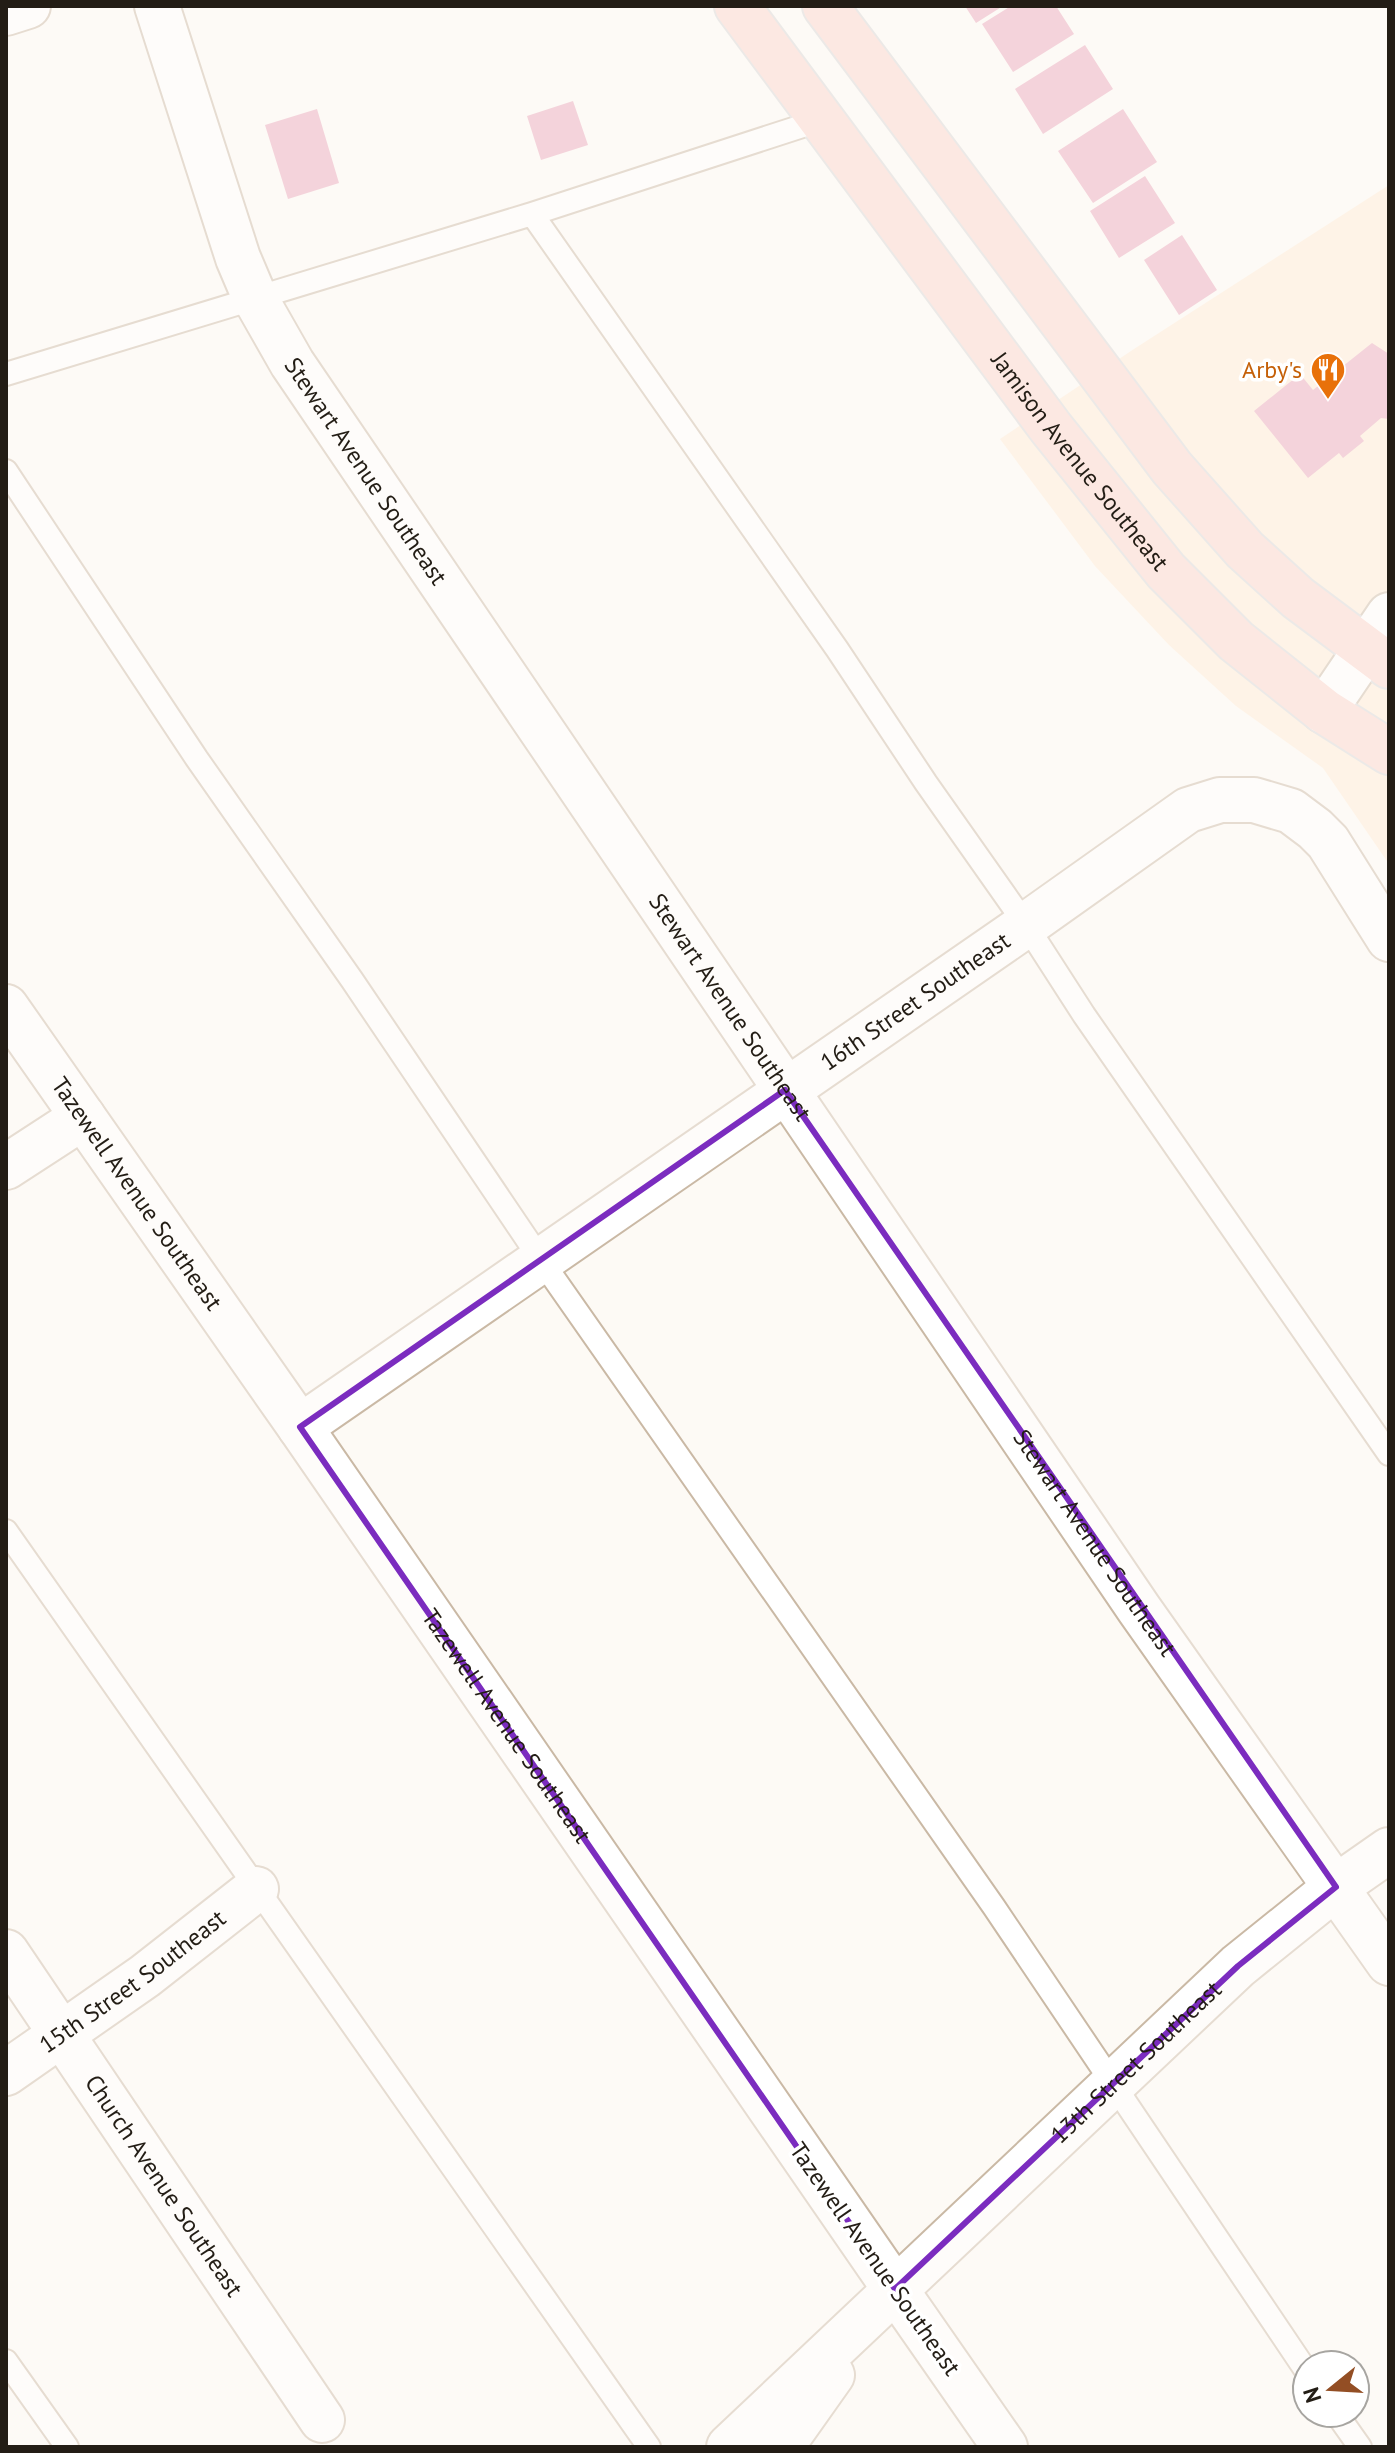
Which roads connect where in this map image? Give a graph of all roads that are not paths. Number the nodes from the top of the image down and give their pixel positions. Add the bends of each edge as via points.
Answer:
1 (28, 6) edge
2 (157, 6) edge
3 (737, 6) edge
4 (825, 6) edge
5 (6, 13) edge
6 (821, 120) junction
7 (532, 214) junction
8 (255, 298) junction
9 (6, 374) edge
10 (6, 471) edge
11 (1381, 643) edge
12 (1324, 711) junction
13 (1389, 752) edge
14 (1026, 925) junction
15 (1389, 939) edge
16 (6, 1007) edge
17 (785, 1090) junction
18 (83, 1117) junction
19 (6, 1167) edge
20 (541, 1260) junction
21 (300, 1427) junction
22 (1389, 1454) edge
23 (6, 1531) edge
24 (1389, 1850) edge
25 (1336, 1887) junction
26 (256, 1889) junction
27 (6, 1952) edge
28 (1389, 1963) edge
29 (62, 2034) junction
30 (6, 2073) edge
31 (1112, 2084) junction
32 (895, 2289) junction
33 (1291, 2349) edge
34 (6, 2361) edge
35 (322, 2420) dead end
36 (1347, 2429) edge
37 (67, 2447) edge
38 (649, 2447) edge
39 (729, 2447) edge
40 (781, 2447) edge
41 (1005, 2447) edge
42 (1360, 2447) edge

1 - 5 street
2 - 8 street, Stewart Avenue Southeast
3 - 6 main road, Jamison Avenue Southeast
4 - 11 main road via 1172,468 1245,550 1298,598
6 - 7 lane
6 - 12 main road, Jamison Avenue Southeast via 1051,428 1166,571 1236,641
7 - 8 lane
7 - 14 lane
8 - 9 lane
8 - 17 street, Stewart Avenue Southeast via 301,376
10 - 20 lane
11 - 12 street
12 - 13 main road, Jamison Avenue Southeast
14 - 15 street, 16th Street Southeast via 1188,810 1220,800 1254,800 1291,811 1328,842
14 - 17 street, 16th Street Southeast
14 - 22 lane
16 - 18 street, Tazewell Avenue Southeast
17 - 20 street, 16th Street Southeast
17 - 25 street, Stewart Avenue Southeast
18 - 19 street
18 - 21 street, Tazewell Avenue Southeast
20 - 21 street, 16th Street Southeast
20 - 31 lane
21 - 32 street, Tazewell Avenue Southeast
23 - 26 lane
24 - 25 street, 13th Street Southeast
25 - 28 street, Stewart Avenue Southeast
25 - 31 street, 13th Street Southeast via 1238,1966
26 - 29 street, 15th Street Southeast
26 - 38 lane
27 - 29 street, Church Avenue Southeast
29 - 30 street, 15th Street Southeast
29 - 35 street, Church Avenue Southeast
31 - 32 street, 13th Street Southeast
31 - 33 lane
32 - 39 street, 13th Street Southeast
32 - 40 street, 13th Street Southeast
32 - 41 street, Tazewell Avenue Southeast
34 - 37 lane
36 - 42 lane

